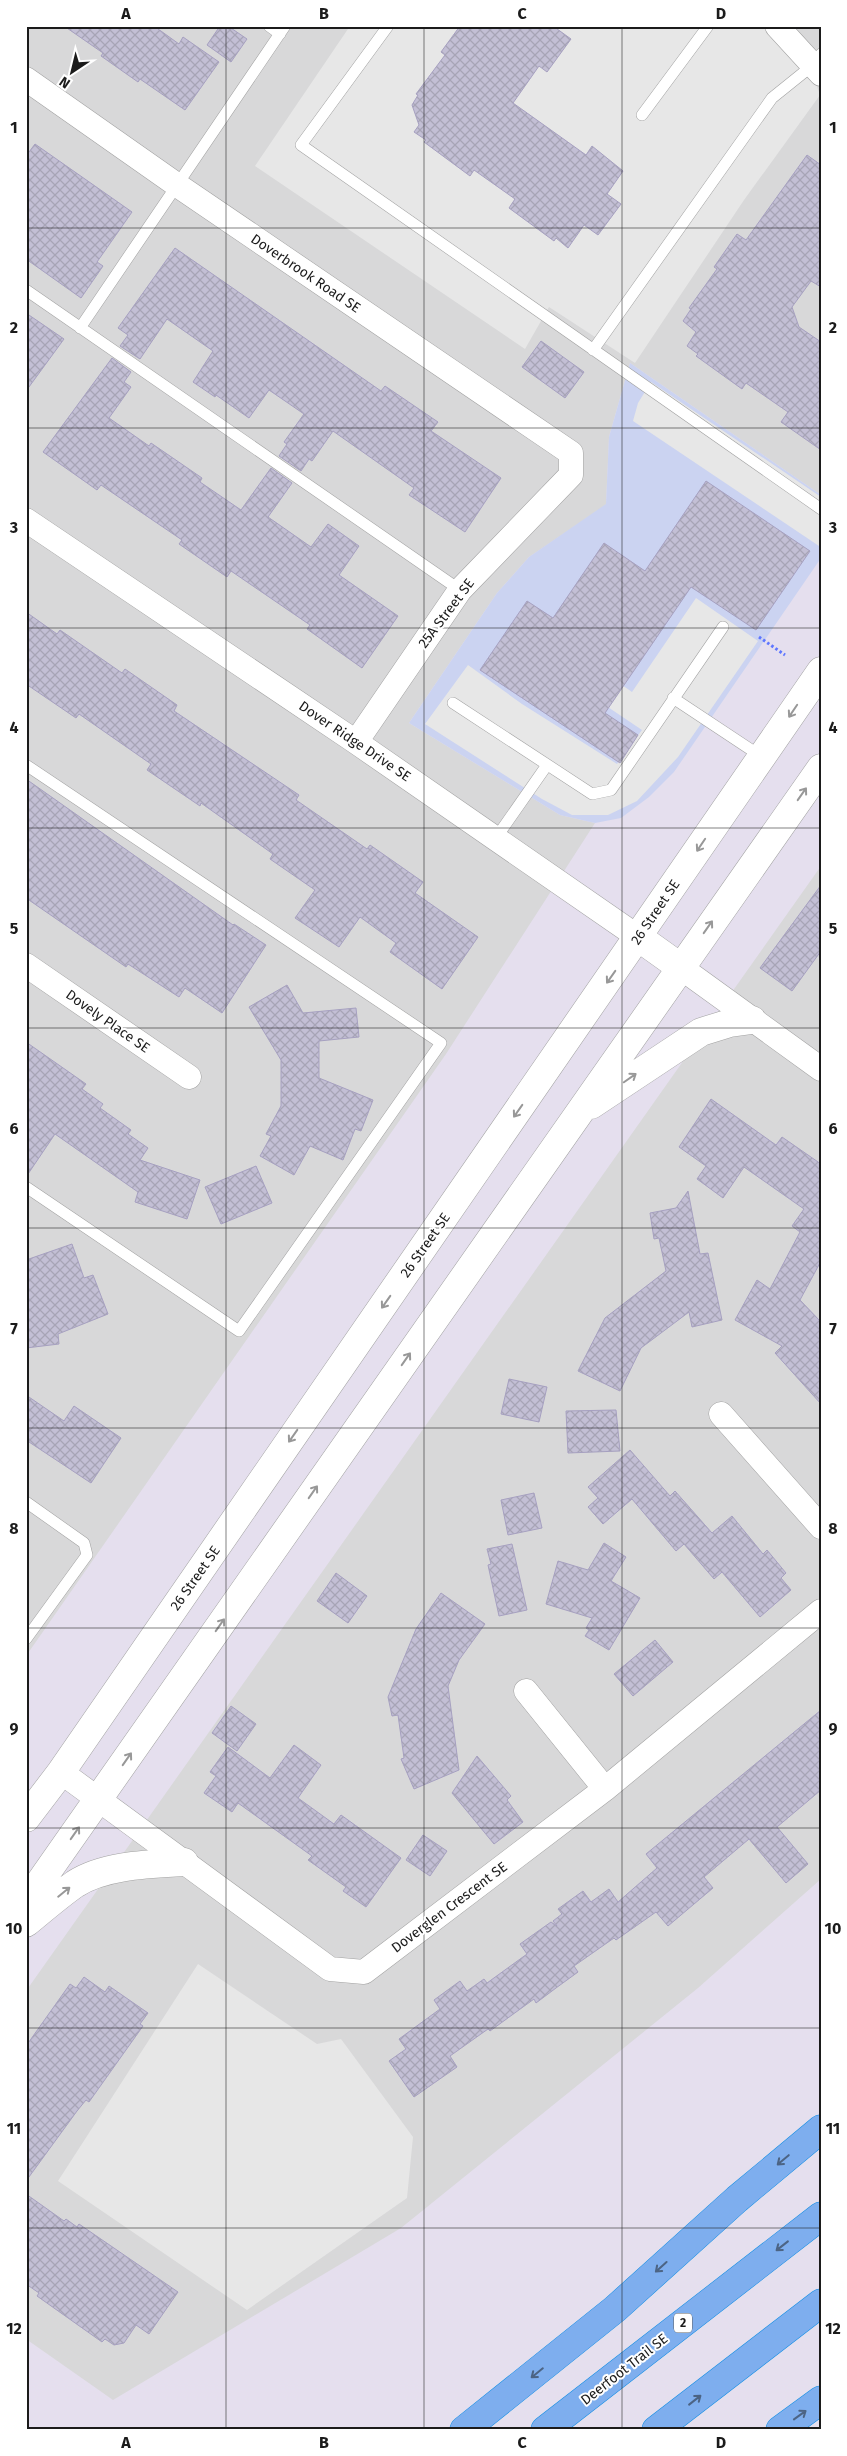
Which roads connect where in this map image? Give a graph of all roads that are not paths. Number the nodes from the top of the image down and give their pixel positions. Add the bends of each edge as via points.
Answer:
1 (269, 26) edge
2 (388, 26) edge
3 (708, 26) edge
4 (777, 26) edge
5 (283, 30) edge
6 (818, 64) edge
7 (26, 79) edge
8 (642, 115) dead end
9 (177, 185) junction
10 (26, 290) edge
11 (80, 328) junction
12 (593, 350) junction
13 (571, 475) joint
14 (821, 509) edge
15 (26, 520) edge
16 (460, 590) junction
17 (723, 627) dead end
18 (821, 671) edge
19 (673, 698) junction
20 (453, 704) dead end
21 (356, 742) junction
22 (762, 756) junction
23 (26, 765) edge
24 (547, 765) junction
25 (821, 768) edge
26 (496, 838) junction
27 (638, 937) junction
28 (26, 965) edge
29 (680, 967) junction
30 (752, 1020) junction
31 (821, 1069) edge
32 (189, 1077) dead end
33 (576, 1116) junction
34 (26, 1187) edge
35 (721, 1414) dead end
36 (26, 1502) edge
37 (821, 1528) edge
38 (821, 1611) edge
39 (26, 1639) edge
40 (526, 1691) dead end
41 (61, 1772) junction
42 (605, 1789) junction
43 (99, 1798) junction
44 (26, 1818) edge
45 (184, 1862) junction
46 (26, 1902) edge
47 (26, 1923) edge
48 (821, 2129) edge
49 (821, 2216) edge
50 (821, 2303) edge
51 (821, 2400) edge
52 (464, 2430) edge
53 (545, 2430) edge
54 (656, 2430) edge
55 (780, 2430) edge

1 - 5 lane
2 - 12 lane via 301,145
3 - 8 lane
4 - 6 street
5 - 9 lane
6 - 12 lane via 772,98
7 - 9 street, Doverbrook Road SE
9 - 11 lane
9 - 13 street, Doverbrook Road SE via 570,452
10 - 11 lane
11 - 16 lane
12 - 14 lane
13 - 16 street, 25A Street SE
15 - 21 street, Dover Ridge Drive SE
16 - 21 street, 25A Street SE
17 - 19 lane
18 -> 22 street, 26 Street SE
19 - 22 lane
19 - 24 lane via 611,790 592,794
20 - 24 lane
21 - 26 street, Dover Ridge Drive SE
22 -> 27 street, 26 Street SE
23 - 34 lane via 441,1043 239,1331
24 - 26 lane
29 -> 25 street
26 - 27 street, Dover Ridge Drive SE
27 - 29 street, Dover Ridge Drive SE
27 -> 41 street, 26 Street SE
28 - 32 street, Dovely Place SE
29 - 30 street
29 - 33 street
30 - 31 street
33 -> 30 street via 701,1032
43 -> 33 street
35 - 37 street
36 - 39 lane via 84,1543 87,1555
38 - 42 street, Doverglen Crescent SE
40 - 42 street
41 - 43 street, Doverglen Crescent SE
41 - 44 street, 26 Street SE
42 - 45 street, Doverglen Crescent SE via 364,1972 330,1969
43 - 45 street, Doverglen Crescent SE
46 -> 43 street
47 -> 45 street via 76,1883 138,1864
48 -> 52 highway via 737,2199 615,2309
49 -> 53 highway, Deerfoot Trail SE / 2
54 -> 50 highway
55 -> 51 highway

